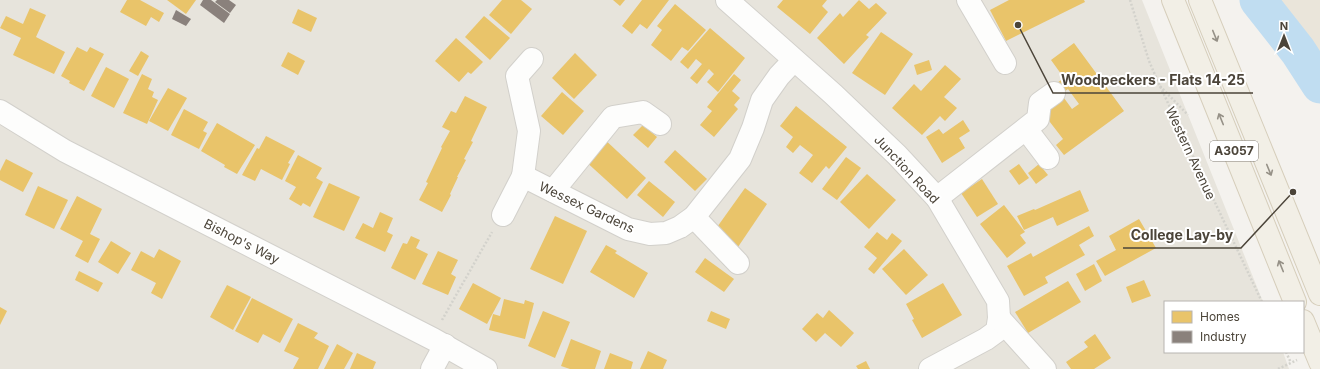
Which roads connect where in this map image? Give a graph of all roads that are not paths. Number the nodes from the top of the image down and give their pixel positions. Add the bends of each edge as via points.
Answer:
1 (727, 0) edge
2 (968, 0) edge
3 (1173, 0) edge
4 (1200, 0) edge
5 (532, 59) dead end
6 (794, 60) junction
7 (1005, 63) dead end
8 (1054, 93) dead end
9 (0, 112) edge
10 (660, 124) dead end
11 (1026, 129) junction
12 (1048, 158) dead end
13 (523, 176) junction
14 (553, 191) junction
15 (937, 198) junction
16 (503, 214) road end
17 (694, 217) junction
18 (738, 263) dead end
19 (1320, 294) edge
20 (1295, 301) edge
21 (999, 318) junction
22 (1304, 323) edge
23 (439, 342) junction
24 (1320, 362) edge
25 (934, 368) edge
26 (432, 369) edge
27 (486, 369) edge
28 (1045, 369) edge

1 - 6 street, Junction Road
2 - 7 street
20 -> 3 main road, A3057
4 -> 19 main road, A3057
5 - 13 street via 518,76 529,131
6 - 15 street, Junction Road via 833,94
6 - 17 street, Wessex Gardens via 762,100 740,158
8 - 11 street via 1040,103 1038,119
9 - 23 street, Bishop's Way via 65,151
10 - 14 street via 643,112 613,117
11 - 12 street
11 - 15 street
13 - 14 street, Wessex Gardens
13 - 16 street, Wessex Gardens
14 - 17 street, Wessex Gardens via 628,229 650,234 666,233
15 - 21 street, Junction Road via 998,301
17 - 18 street
21 - 25 street via 997,331 986,340
21 - 28 street
22 - 24 main road
23 - 26 street
23 - 27 street, Bishop's Way

